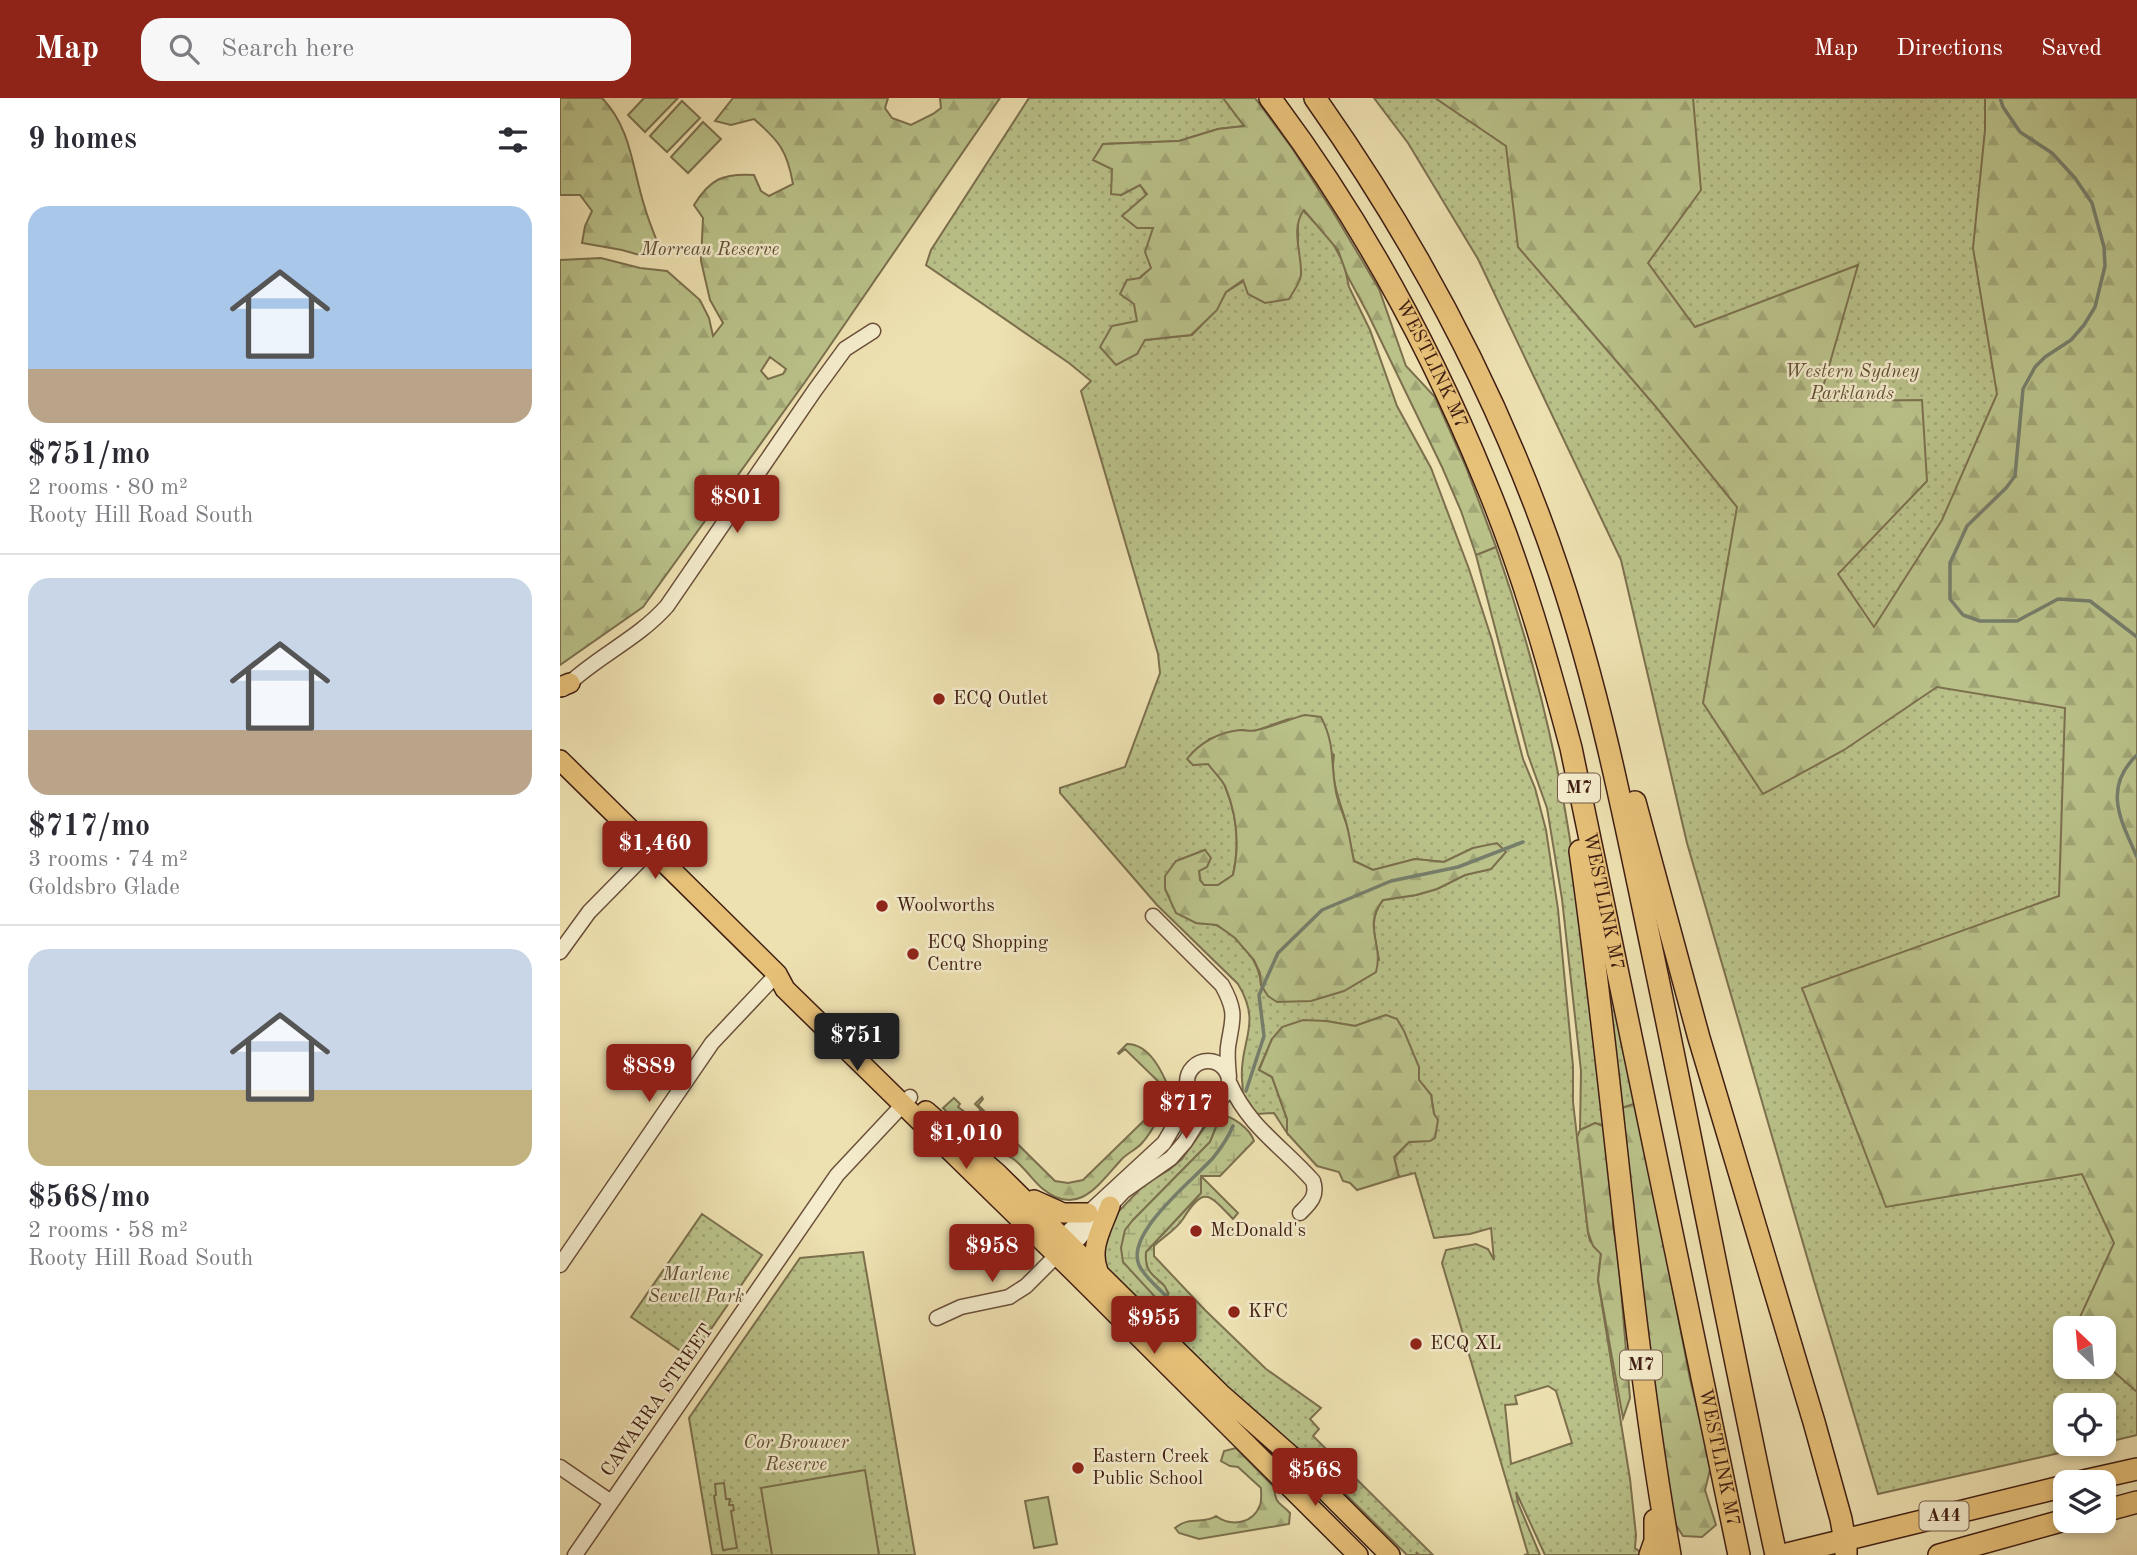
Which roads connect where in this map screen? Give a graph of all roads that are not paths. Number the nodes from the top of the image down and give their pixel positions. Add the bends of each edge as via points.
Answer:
1 (1270, 98) edge
2 (1315, 98) edge
3 (873, 331) dead end
4 (1592, 681) junction
5 (563, 688) edge
6 (1571, 748) junction
7 (560, 760) edge
8 (651, 849) junction
9 (1153, 916) dead end
10 (560, 953) edge
11 (777, 974) junction
12 (1228, 1045) junction
13 (1207, 1061) junction
14 (1229, 1080) junction
15 (1188, 1088) junction
16 (906, 1100) junction
17 (1216, 1102) junction
18 (1251, 1121) junction
19 (1017, 1192) junction
20 (1110, 1206) junction
21 (1088, 1213) junction
22 (1300, 1213) dead end
23 (1064, 1246) junction
24 (560, 1265) edge
25 (1098, 1271) junction
26 (937, 1318) dead end
27 (1785, 1328) junction
28 (1654, 1465) junction
29 (560, 1467) edge
30 (2137, 1469) edge
31 (2116, 1474) edge
32 (2053, 1489) edge
33 (611, 1502) junction
34 (2137, 1502) edge
35 (2116, 1508) edge
36 (2053, 1523) edge
37 (1870, 1534) junction
38 (1846, 1548) edge
39 (575, 1555) edge
40 (1358, 1555) edge
41 (1390, 1555) edge
42 (1650, 1555) edge
43 (1670, 1555) edge
44 (1739, 1555) edge
45 (1776, 1555) edge
46 (1783, 1555) edge
47 (1939, 1555) edge

1 - 6 highway, WESTLINK M7 / M7 via 1379,263 1454,410 1523,583
2 - 4 highway, WESTLINK M7 / M7 via 1395,217 1445,305 1495,409 1558,568
3 - 5 street via 845,349 667,606 643,631
4 - 27 highway via 1617,739
4 - 45 highway, WESTLINK M7 / M7 via 1631,846
6 - 28 highway, M7 via 1575,822
6 - 44 highway, WESTLINK M7 / M7
7 - 8 main road
8 - 10 street via 589,912
8 - 11 main road
9 - 12 street via 1222,985 1233,1011
11 - 16 main road via 790,980
11 - 24 street via 712,1043
12 - 13 street
12 - 14 street
13 - 14 street via 1221,1065
13 - 15 street via 1190,1072
14 - 17 street via 1224,1096
14 - 18 street
15 - 17 street via 1200,1102
15 - 21 street via 1181,1114 1164,1143
16 - 19 main road via 974,1151
16 - 23 main road
16 - 33 street, CAWARRA STREET via 837,1175
17 - 18 street
17 - 20 street via 1203,1113 1178,1151
18 - 22 street via 1313,1181 1314,1198
19 - 21 main road via 1059,1212
19 - 23 main road
20 - 23 street
20 - 25 main road via 1094,1248
21 - 23 street
23 - 25 main road
23 - 26 street via 1009,1297 961,1307
23 - 40 main road
25 - 41 main road
27 - 37 highway via 1819,1416 1853,1528
27 - 38 highway
28 - 42 highway, M7 via 1655,1541
28 - 43 highway, M7
29 - 33 street
30 - 31 highway
32 - 37 highway, A44
33 - 39 street, CAWARRA STREET
34 - 35 highway
36 - 47 highway, A44
37 - 38 highway, A44
38 - 46 highway, A44

